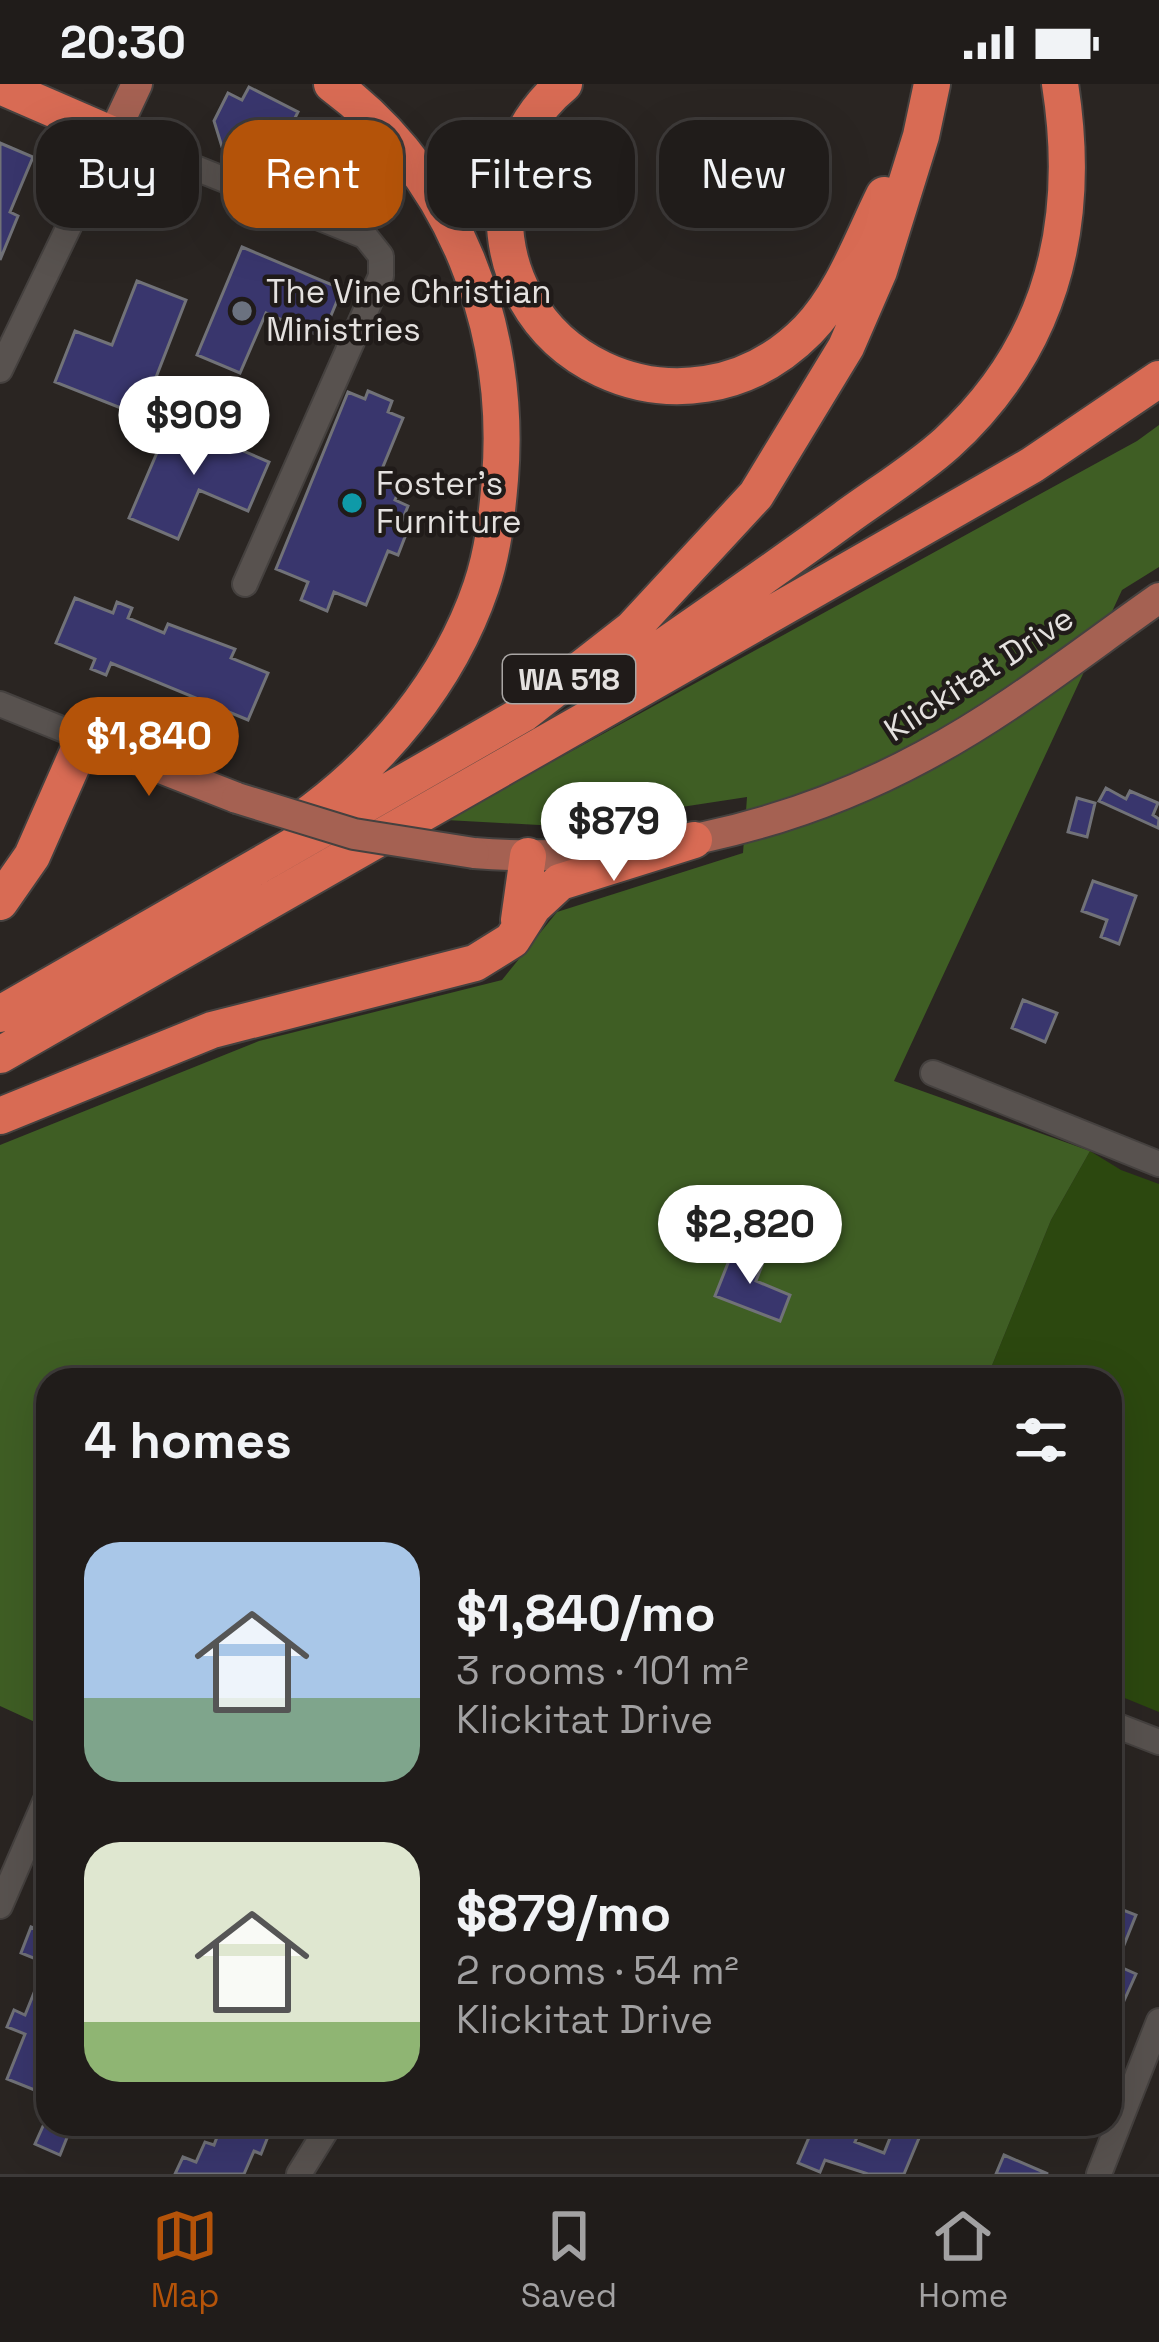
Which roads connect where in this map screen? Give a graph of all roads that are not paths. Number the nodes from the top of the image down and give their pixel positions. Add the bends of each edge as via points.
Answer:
1 (137, 84) edge
2 (332, 84) edge
3 (564, 84) edge
4 (932, 84) edge
5 (1060, 84) edge
6 (0, 86) edge
7 (78, 120) edge
8 (120, 120) edge
9 (921, 136) junction
10 (199, 168) edge
11 (68, 228) edge
12 (1159, 356) edge
13 (1, 364) edge
14 (1159, 380) edge
15 (1032, 465) junction
16 (245, 584) dead end
17 (1159, 598) edge
18 (0, 704) edge
19 (84, 738) junction
20 (456, 791) junction
21 (694, 840) junction
22 (528, 856) junction
23 (0, 902) edge
24 (512, 940) junction
25 (0, 1011) edge
26 (0, 1055) edge
27 (933, 1073) dead end
28 (0, 1116) edge
29 (1159, 1164) edge
30 (1122, 1728) edge
31 (1159, 1742) edge
32 (36, 1823) edge
33 (0, 1906) edge
34 (1159, 2021) edge
35 (1122, 2115) edge
36 (323, 2136) edge
37 (1114, 2136) edge
38 (299, 2174) edge
39 (1099, 2174) edge

1 - 8 main road
2 - 25 highway via 386,134 437,199 466,253 488,322 502,455 482,586 423,698 329,800
3 - 9 highway via 526,129 510,167 503,210 516,281 566,348 653,386 730,380 789,347 827,305
4 - 9 highway
5 - 20 highway via 1068,156 1058,268 990,397 928,458
6 - 7 highway
9 - 25 highway, WA 518 via 847,347 756,495 632,629 523,714
10 - 16 street via 348,226 381,256 381,276
11 - 13 street
12 - 15 highway, WA 518
14 - 15 highway
15 - 20 highway, WA 518
17 - 21 main road, Klickitat Drive via 923,757 814,806
18 - 19 street, Klickitat Drive
19 - 22 main road, Klickitat Drive, bridge via 354,834
19 - 23 highway via 32,856
20 - 26 highway, WA 518
21 - 22 main road, Klickitat Drive
21 - 24 highway via 560,882
22 - 24 highway
24 - 28 highway via 475,963 212,1030
27 - 29 street
30 - 31 street
32 - 33 street
34 - 35 street
36 - 38 street
37 - 39 street

